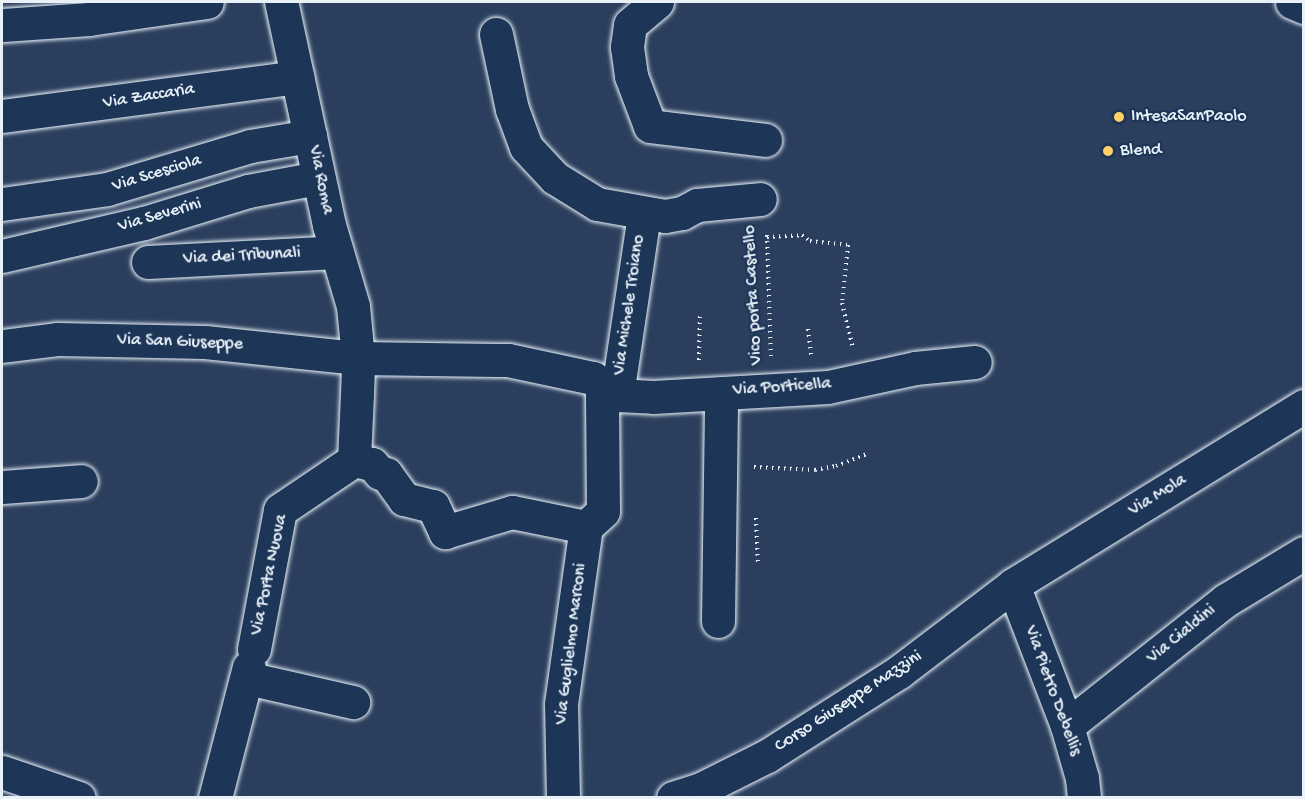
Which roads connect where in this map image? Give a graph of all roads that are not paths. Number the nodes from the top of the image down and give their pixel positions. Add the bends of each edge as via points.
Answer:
1 (207, 2) edge
2 (281, 2) edge
3 (657, 2) edge
4 (1292, 2) edge
5 (1303, 6) edge
6 (3, 25) dead end
7 (496, 34) dead end
8 (297, 77) junction
9 (2, 116) edge
10 (310, 136) junction
11 (765, 140) dead end
12 (318, 178) junction
13 (759, 199) road end
14 (2, 204) edge
15 (644, 214) junction
16 (337, 252) junction
17 (2, 256) edge
18 (148, 262) dead end
19 (2, 346) edge
20 (358, 358) junction
21 (975, 362) dead end
22 (604, 387) junction
23 (710, 394) junction
24 (1304, 406) edge
25 (354, 460) junction
26 (3, 481) edge
27 (81, 481) dead end
28 (586, 527) junction
29 (1304, 553) edge
30 (1013, 585) junction
31 (718, 621) dead end
32 (250, 665) junction
33 (353, 702) dead end
34 (1067, 726) junction
35 (2, 772) edge
36 (693, 794) edge
37 (79, 798) edge
38 (215, 798) edge
39 (562, 798) edge
40 (1084, 798) edge

1 - 6 street via 88,19
2 - 8 street, Via Roma
3 - 11 street via 630,25 627,47 631,76 650,126
4 - 5 street
7 - 15 street via 512,109 526,147 555,178 597,204
8 - 9 street, Via Zaccaria
8 - 10 street, Via Roma
10 - 12 street, Via Roma
10 - 14 street, Via Scesciola via 250,146 107,189
12 - 16 street, Via Roma
12 - 17 street, Via Severini via 248,190 144,223
13 - 15 street via 697,205 664,216
15 - 22 street, Via Michele Troiano
16 - 18 street, Via dei Tribunali
16 - 20 street, Via Roma via 353,306
19 - 20 street, Via San Giuseppe via 57,339 205,342
20 - 22 street, Via San Giuseppe via 508,360
20 - 25 street
21 - 23 street, Via Porticella via 915,368 828,387
22 - 23 street, Via Porticella via 653,397
22 - 28 street, Via Michele Troiano via 603,511
23 - 31 street via 720,463
24 - 30 street, Via Mola
25 - 28 street via 372,464 386,474 404,499 433,506 445,532 512,513
25 - 32 street, Via Porta Nuova via 280,510
26 - 27 street
28 - 39 street, Via Guglielmo Marconi via 561,704
29 - 34 street, Via Cialdini via 1226,600
30 - 34 street, Via Pietro Debellis
30 - 36 street, Corso Giuseppe Mazzini via 899,672 767,756
32 - 33 street
32 - 38 street, Via Porta Nuova
34 - 40 street, Via Pietro Debellis
35 - 37 street

